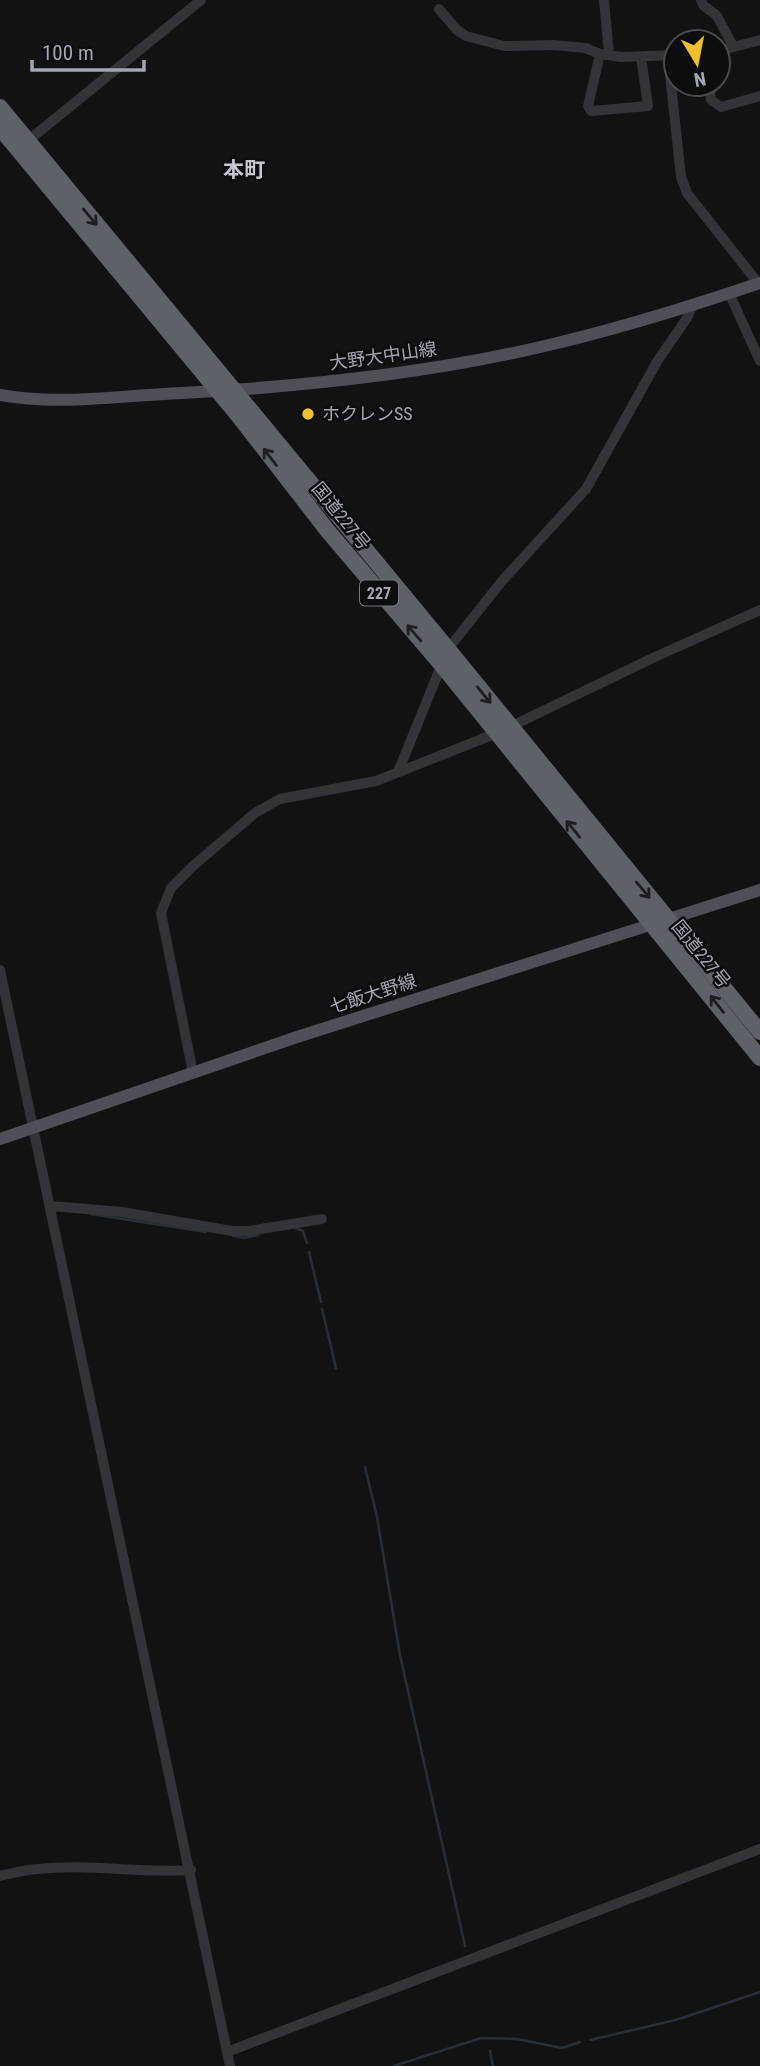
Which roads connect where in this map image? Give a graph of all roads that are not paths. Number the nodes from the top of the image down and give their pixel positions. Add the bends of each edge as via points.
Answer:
1 (201, 0) edge
2 (604, 0) edge
3 (701, 0) edge
4 (439, 9) dead end
5 (760, 40) edge
6 (733, 46) joint
7 (605, 54) junction
8 (662, 56) edge
9 (641, 57) junction
10 (760, 96) edge
11 (675, 98) edge
12 (711, 98) edge
13 (0, 107) edge
14 (0, 128) edge
15 (22, 145) junction
16 (759, 283) edge
17 (729, 293) junction
18 (693, 304) junction
19 (760, 361) edge
20 (225, 391) junction
21 (0, 395) edge
22 (760, 610) edge
23 (444, 656) junction
24 (503, 730) junction
25 (398, 772) junction
26 (760, 890) edge
27 (660, 922) junction
28 (0, 970) edge
29 (760, 1032) edge
30 (760, 1058) edge
31 (193, 1073) junction
32 (32, 1128) junction
33 (0, 1139) edge
34 (50, 1206) junction
35 (322, 1219) dead end
36 (760, 1849) edge
37 (191, 1870) junction
38 (0, 1876) edge
39 (227, 2052) junction
40 (229, 2066) edge

1 - 15 street
2 - 7 street
3 - 6 street via 717,16
4 - 7 street via 457,30 481,41 585,48
5 - 6 street
7 - 9 street
7 - 9 street via 588,106 591,111 648,106
8 - 9 street
10 - 12 street via 721,107
11 - 16 street via 681,177 687,193
13 - 15 highway, 国道227号 / 227
14 - 15 highway, 国道227号 / 227
15 - 20 highway, 国道227号 / 227
16 - 17 main road, 大野大中山線
17 - 18 main road, 大野大中山線
17 - 19 street
18 - 20 main road, 大野大中山線 via 591,335 482,359 391,374
18 - 23 street via 586,489 502,581
20 - 21 main road, 大野大中山線 via 52,399
20 - 23 highway, 国道227号 / 227 via 241,419 327,530
22 - 24 street
23 - 24 highway, 国道227号 / 227
23 - 25 street
24 - 25 street
24 - 27 highway, 国道227号 / 227 via 561,814
25 - 31 street via 376,781 270,803 171,888 161,913
26 - 27 main road, 七飯大野線
27 - 29 highway, 国道227号 / 227
30 -> 27 highway, 国道227号 / 227
27 - 31 main road, 七飯大野線
28 - 32 street
31 - 32 main road, 七飯大野線
32 - 33 main road, 七飯大野線
32 - 34 street
34 - 35 street via 122,1212 232,1231
34 - 37 street
36 - 39 street
37 - 38 street via 65,1868
37 - 39 street
39 - 40 street

